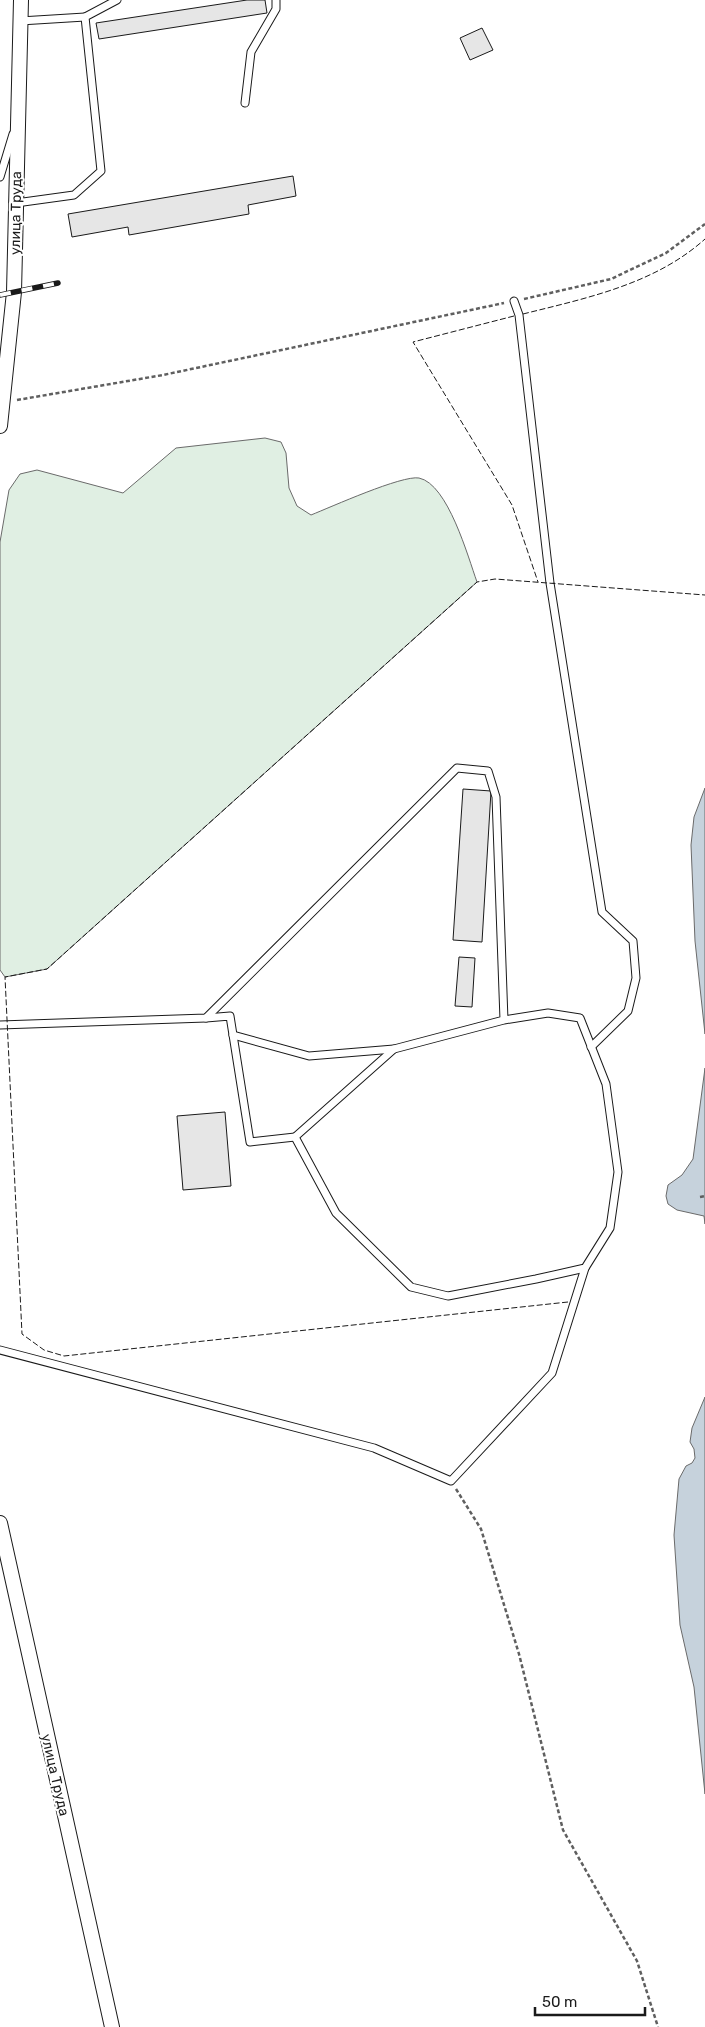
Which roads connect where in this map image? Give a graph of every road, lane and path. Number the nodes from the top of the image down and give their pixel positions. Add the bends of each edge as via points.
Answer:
1 (21, 0) edge
2 (117, 0) edge
3 (276, 0) edge
4 (86, 18) junction
5 (20, 21) junction
6 (245, 103) dead end
7 (18, 120) junction
8 (0, 177) edge
9 (16, 203) junction
10 (705, 224) edge
11 (514, 301) junction
12 (2, 403) edge
13 (0, 426) edge
14 (206, 1018) junction
15 (504, 1020) junction
16 (0, 1026) edge
17 (233, 1036) junction
18 (591, 1047) junction
19 (394, 1049) junction
20 (295, 1137) junction
21 (705, 1196) edge
22 (700, 1197) dead end
23 (585, 1268) junction
24 (0, 1350) edge
25 (451, 1481) junction
26 (0, 1524) edge
27 (112, 2027) edge
28 (658, 2027) edge

1 - 5 street, улица Труда
2 - 4 lane
3 - 6 lane via 276,9 251,52
4 - 5 lane
4 - 9 lane via 101,171 74,195
5 - 7 street, улица Труда
7 - 8 lane
7 - 9 street, улица Труда
9 - 12 street, улица Труда via 14,292
10 - 11 path via 666,253 611,278
11 - 12 path via 163,375
11 - 18 lane via 519,315 550,583 602,912 633,941 636,978 628,1011
12 - 13 street, улица Труда
14 - 15 lane via 457,768 488,771 496,797
14 - 16 lane
14 - 17 lane via 230,1016
15 - 18 lane via 548,1013 580,1018
15 - 19 lane
17 - 19 lane via 309,1056
17 - 20 lane via 250,1142
18 - 23 lane via 606,1084 618,1172 610,1228
19 - 20 lane
20 - 23 lane via 336,1213 411,1287 448,1296
21 - 22 path
23 - 25 lane via 552,1373
24 - 25 lane via 374,1448
25 - 28 path via 481,1529 520,1654 563,1830 637,1961
26 - 27 street, улица Труда

